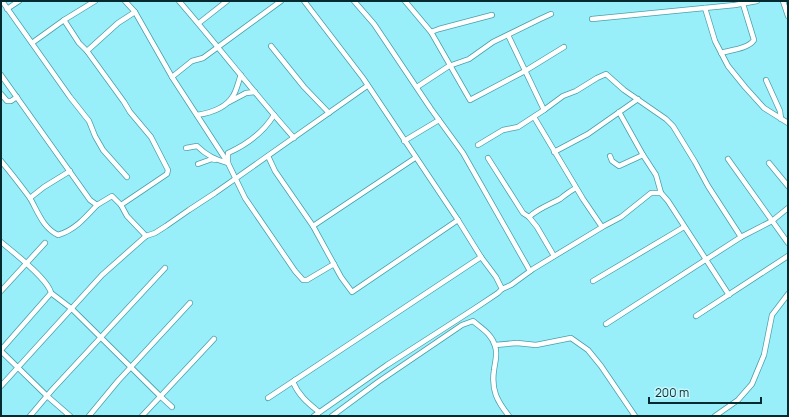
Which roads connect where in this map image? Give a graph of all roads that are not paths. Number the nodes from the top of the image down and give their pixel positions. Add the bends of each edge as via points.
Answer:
1 (2, 1) edge
2 (19, 1) edge
3 (95, 1) edge
4 (125, 1) edge
5 (179, 1) edge
6 (227, 1) edge
7 (281, 1) edge
8 (304, 1) edge
9 (354, 1) edge
10 (405, 1) edge
11 (757, 1) edge
12 (783, 1) edge
13 (743, 4) junction
14 (705, 8) junction
15 (7, 9) junction
16 (135, 12) junction
17 (552, 14) dead end
18 (492, 15) dead end
19 (788, 16) edge
20 (592, 19) dead end
21 (64, 20) junction
22 (199, 23) junction
23 (431, 32) junction
24 (508, 35) junction
25 (32, 43) junction
26 (218, 46) junction
27 (271, 46) dead end
28 (564, 48) dead end
29 (86, 51) junction
30 (721, 53) junction
31 (449, 66) junction
32 (525, 71) junction
33 (1, 75) edge
34 (241, 75) junction
35 (172, 77) junction
36 (766, 80) dead end
37 (367, 86) junction
38 (417, 87) junction
39 (255, 92) junction
40 (1, 94) edge
41 (17, 97) junction
42 (638, 100) junction
43 (227, 103) junction
44 (544, 110) junction
45 (619, 112) junction
46 (329, 113) junction
47 (197, 115) junction
48 (274, 115) junction
49 (534, 117) junction
50 (781, 119) junction
51 (439, 120) junction
52 (788, 123) edge
53 (294, 138) junction
54 (404, 141) junction
55 (478, 145) dead end
56 (186, 148) dead end
57 (554, 152) junction
58 (642, 155) junction
59 (268, 156) junction
60 (610, 156) dead end
61 (415, 158) junction
62 (488, 158) dead end
63 (728, 159) dead end
64 (217, 160) junction
65 (1, 161) edge
66 (228, 163) junction
67 (768, 163) dead end
68 (198, 164) dead end
69 (70, 171) junction
70 (126, 177) dead end
71 (235, 179) junction
72 (788, 186) edge
73 (576, 188) junction
74 (661, 193) junction
75 (30, 198) junction
76 (97, 205) junction
77 (121, 205) junction
78 (788, 208) edge
79 (529, 217) junction
80 (458, 220) junction
81 (772, 221) junction
82 (313, 226) junction
83 (602, 227) junction
84 (684, 227) junction
85 (146, 236) junction
86 (742, 238) junction
87 (1, 242) edge
88 (45, 243) dead end
89 (788, 243) edge
90 (554, 256) junction
91 (788, 256) edge
92 (481, 257) junction
93 (706, 260) junction
94 (26, 264) junction
95 (334, 264) junction
96 (165, 268) dead end
97 (530, 270) junction
98 (593, 281) dead end
99 (502, 289) junction
100 (1, 291) edge
101 (51, 293) junction
102 (788, 294) edge
103 (729, 295) junction
104 (190, 303) dead end
105 (72, 309) junction
106 (696, 316) dead end
107 (606, 324) dead end
108 (101, 338) junction
109 (214, 339) dead end
110 (495, 345) junction
111 (1, 350) edge
112 (18, 367) junction
113 (131, 367) junction
114 (296, 379) junction
115 (1, 386) edge
116 (47, 396) junction
117 (160, 396) junction
118 (268, 398) dead end
119 (172, 406) dead end
120 (319, 412) junction
121 (30, 416) edge
122 (70, 416) edge
123 (89, 416) edge
124 (142, 416) edge
125 (314, 416) edge
126 (332, 416) edge
127 (509, 416) edge
128 (635, 416) edge
129 (715, 416) edge

1 - 15 street
2 - 15 street
3 - 21 street
4 - 16 street
5 - 22 street
6 - 22 street
7 - 26 street
8 - 37 street
9 - 38 street via 374,24
10 - 23 street
11 - 13 street
12 - 19 street
13 - 14 street
13 - 30 street via 754,40 746,46
14 - 20 street
14 - 30 street
15 - 25 street
16 - 29 street
16 - 35 street
17 - 24 street
18 - 23 street
21 - 25 street
21 - 29 street
22 - 26 street
23 - 31 street
24 - 31 street via 488,44 469,58
24 - 32 street
25 - 70 street via 88,121 103,150
26 - 34 street
26 - 35 street via 203,58 192,61
27 - 46 street
28 - 32 street
29 - 77 street via 151,137 168,170 167,174
30 - 50 street via 728,66 764,108
31 - 32 street via 470,100
31 - 38 street
32 - 44 street
33 - 41 street
34 - 39 street
34 - 43 street via 233,96
35 - 47 street
36 - 50 street
37 - 46 street
37 - 54 street
38 - 51 street
39 - 43 street via 246,93
39 - 48 street
40 - 41 street via 7,102
41 - 69 street
42 - 44 street via 606,74 563,96
42 - 45 street
42 - 86 street via 673,126
43 - 47 street via 213,111
44 - 49 street
45 - 57 street via 588,134
45 - 58 street
46 - 53 street
47 - 66 street
48 - 53 street
48 - 66 street via 267,126 245,146 228,153
49 - 55 street via 518,127 503,130
49 - 57 street
50 - 52 street
51 - 54 street
51 - 97 street via 463,153
53 - 59 street
54 - 61 street
56 - 64 street via 197,146
57 - 73 street
58 - 60 street via 623,166 616,165
58 - 74 street via 656,175
59 - 71 street
59 - 82 street via 275,171
61 - 80 street
61 - 82 street
62 - 79 street via 523,213
63 - 81 street
64 - 66 street
64 - 68 street via 212,159
65 - 75 street
66 - 71 street
67 - 72 street
69 - 75 street
69 - 76 street via 90,200
71 - 85 street via 166,226
71 - 95 street via 238,188 300,278 307,280
73 - 79 street
73 - 83 street
74 - 83 street via 651,193 628,212
74 - 84 street
75 - 76 street via 47,227 58,235 73,228
76 - 77 street via 112,196
77 - 85 street via 127,216
78 - 81 street
79 - 90 street
80 - 92 street
80 - 95 street via 352,292
81 - 86 street
81 - 89 street
82 - 95 street
83 - 90 street
84 - 93 street
84 - 98 street
85 - 105 street via 102,275
86 - 93 street
87 - 94 street
88 - 94 street
90 - 97 street
91 - 103 street
92 - 99 street
92 - 114 street
93 - 103 street
93 - 107 street
94 - 100 street
94 - 101 street
96 - 108 street
97 - 99 street
99 - 120 street
101 - 105 street
101 - 111 street
102 - 129 street via 772,315 764,354 752,384 738,400
103 - 106 street
104 - 113 street
105 - 108 street
105 - 112 street
108 - 113 street
108 - 116 street
109 - 117 street
110 - 126 street via 488,332 472,321 468,322
110 - 127 street via 497,358 493,383 497,400
110 - 128 street via 536,345 571,338 588,350
111 - 112 street
112 - 115 street
112 - 116 street
113 - 117 street
113 - 123 street
114 - 118 street
114 - 120 street via 293,382 296,389 303,399
116 - 121 street
116 - 122 street
117 - 119 street
117 - 124 street
120 - 125 street

